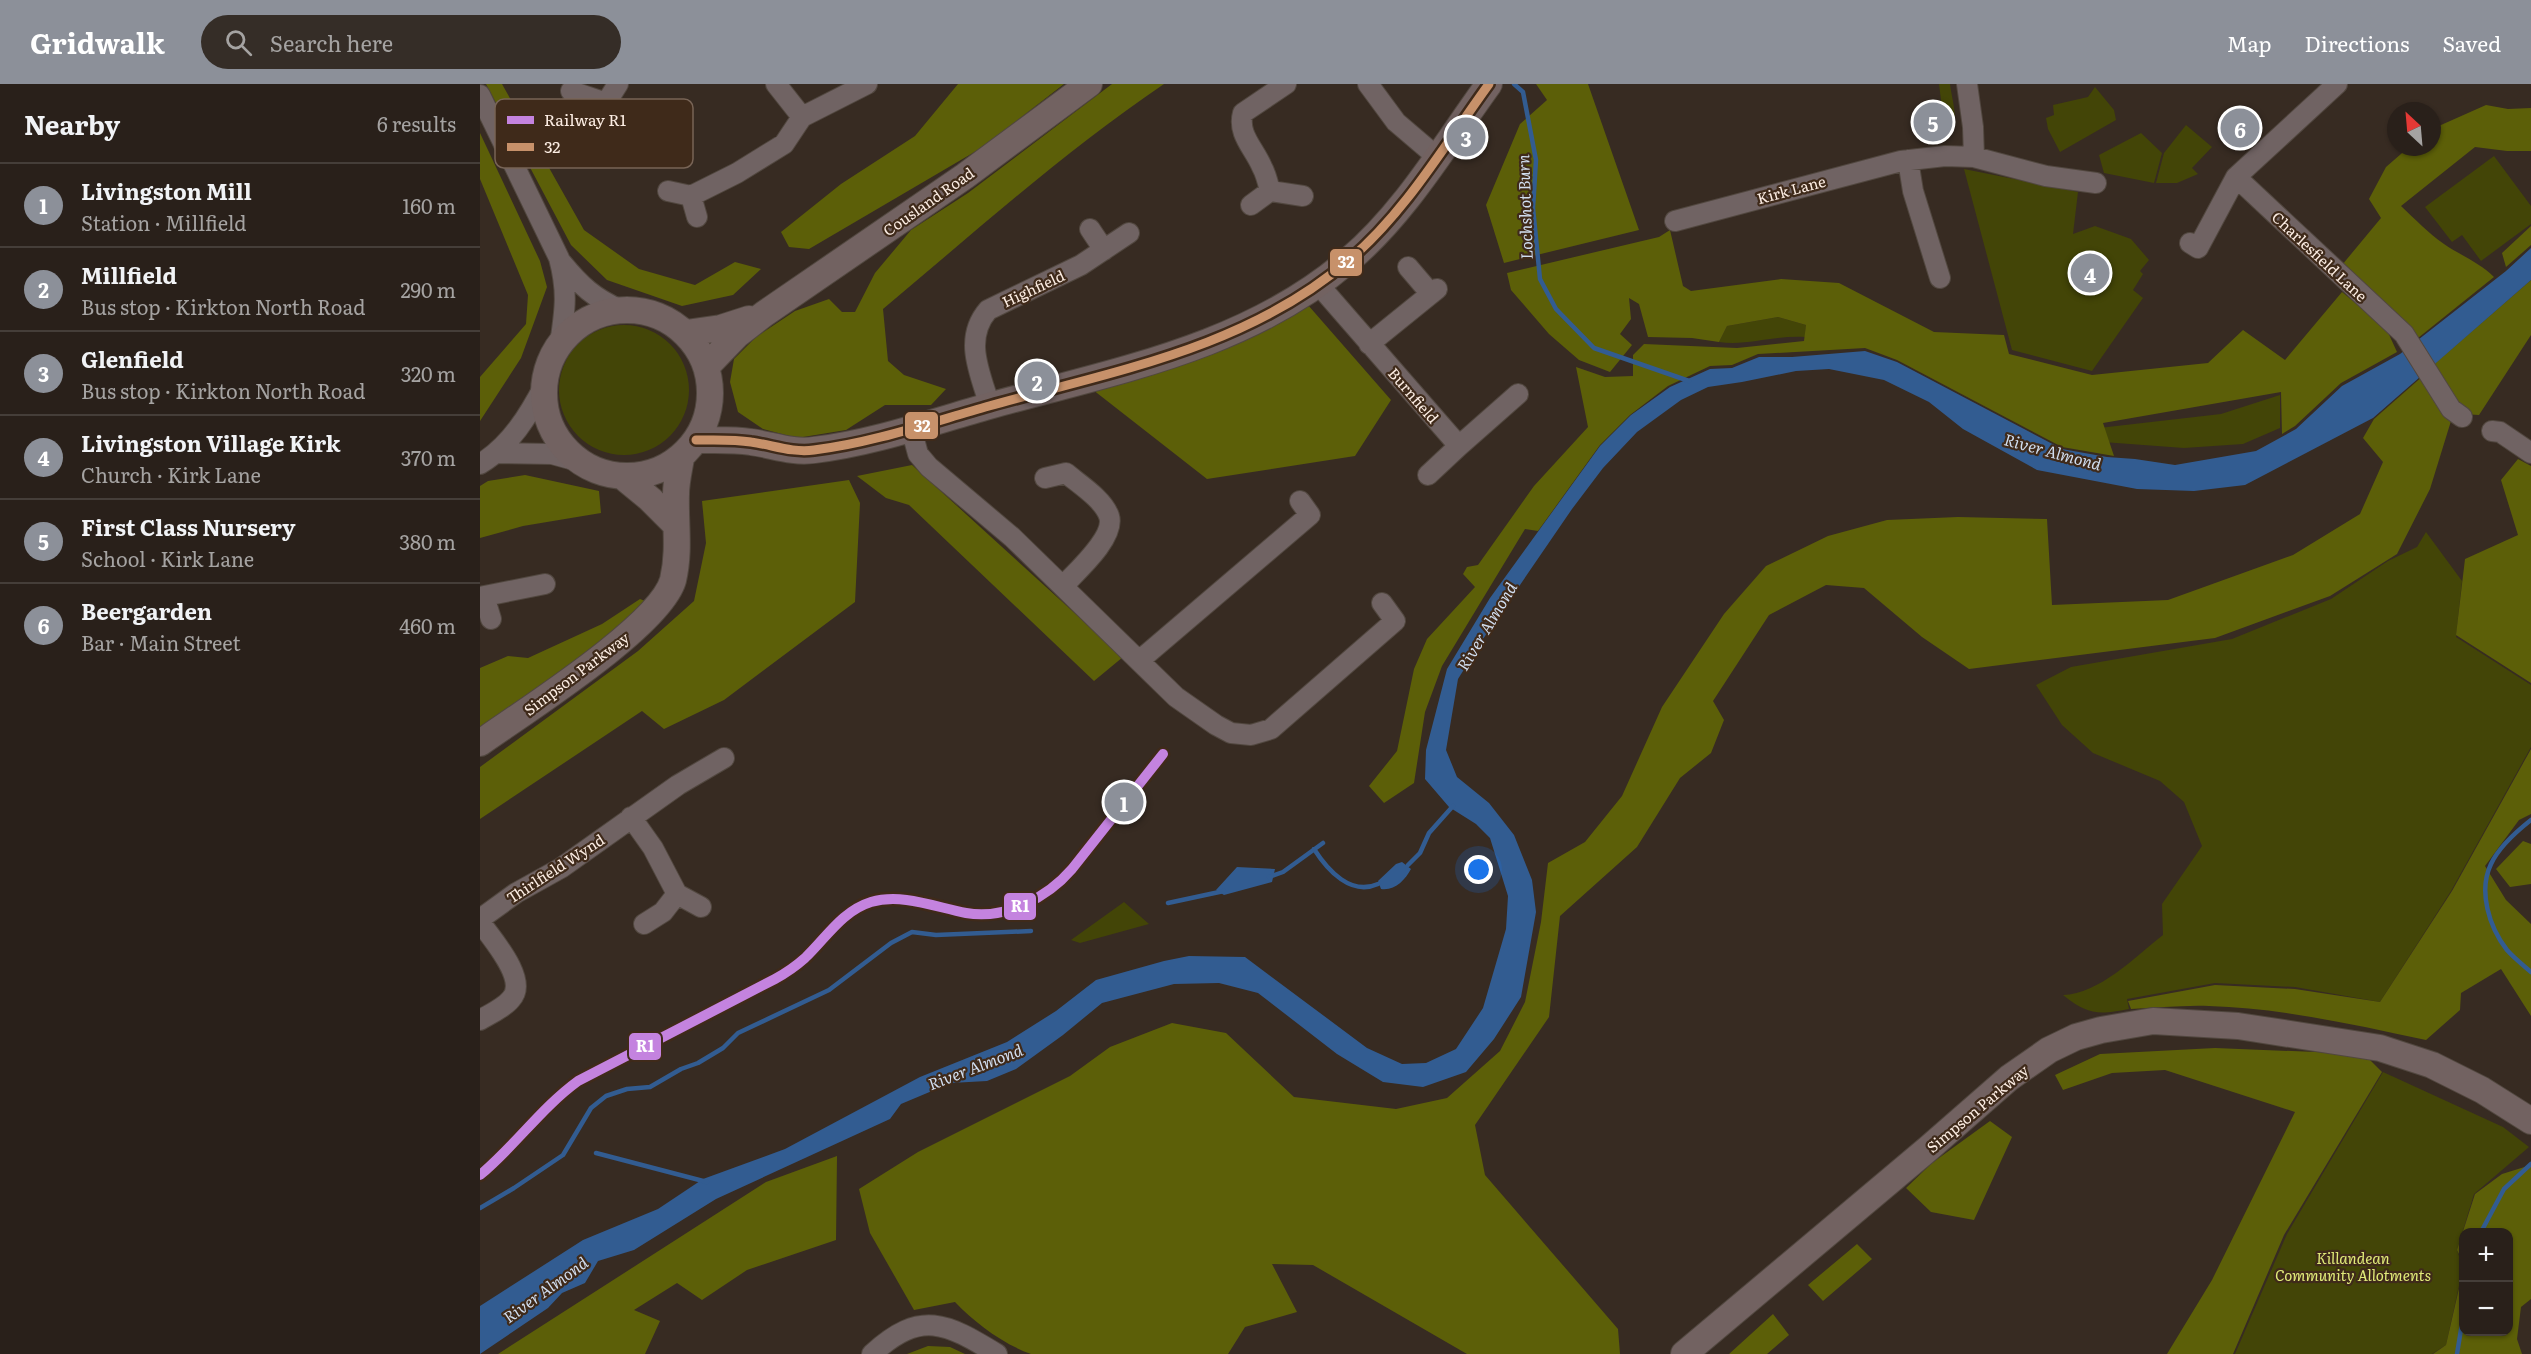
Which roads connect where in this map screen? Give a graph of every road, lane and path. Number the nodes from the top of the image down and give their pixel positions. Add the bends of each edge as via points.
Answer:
1 (618, 84) edge
2 (776, 84) edge
3 (867, 84) edge
4 (1089, 84) edge
5 (1286, 84) edge
6 (1368, 84) edge
7 (1967, 84) edge
8 (2337, 84) edge
9 (1488, 86) edge
10 (571, 91) dead end
11 (480, 95) edge
12 (594, 99) edge
13 (609, 99) edge
14 (802, 117) junction
15 (495, 126) edge
16 (1437, 157) junction
17 (1974, 157) junction
18 (1908, 160) junction
19 (515, 168) edge
20 (2236, 177) junction
21 (2096, 183) dead end
22 (668, 191) dead end
23 (1270, 191) junction
24 (691, 196) junction
25 (1303, 196) dead end
26 (1251, 205) dead end
27 (697, 218) dead end
28 (1675, 221) dead end
29 (1090, 229) dead end
30 (1129, 233) dead end
31 (2190, 243) dead end
32 (1104, 250) junction
33 (559, 258) junction
34 (1408, 267) dead end
35 (1940, 278) dead end
36 (1318, 284) junction
37 (621, 310) junction
38 (764, 314) junction
39 (686, 333) junction
40 (560, 344) junction
41 (1369, 344) junction
42 (706, 366) junction
43 (545, 384) junction
44 (1518, 394) dead end
45 (990, 406) junction
46 (707, 412) junction
47 (2462, 417) dead end
48 (910, 428) junction
49 (2492, 431) dead end
50 (750, 442) junction
51 (1459, 446) junction
52 (688, 449) junction
53 (498, 453) junction
54 (2531, 453) edge
55 (581, 462) junction
56 (480, 464) edge
57 (1428, 475) dead end
58 (622, 476) junction
59 (1045, 478) dead end
60 (1299, 501) dead end
61 (676, 525) junction
62 (545, 584) dead end
63 (1063, 586) junction
64 (482, 596) edge
65 (1382, 603) dead end
66 (491, 619) dead end
67 (1140, 660) junction
68 (480, 743) edge
69 (724, 758) dead end
70 (631, 818) junction
71 (678, 894) junction
72 (701, 907) dead end
73 (480, 920) edge
74 (644, 924) dead end
75 (480, 1020) edge
76 (2531, 1121) edge
77 (872, 1354) edge
78 (997, 1354) edge
79 (1684, 1354) edge

1 - 13 street
2 - 14 street
3 - 14 street
4 - 38 main road, Cousland Road via 965,176
5 - 23 street via 1243,113 1240,124
6 - 16 street via 1396,122
7 - 17 street
8 - 20 street
9 - 16 main road
10 - 12 street
11 - 15 street
14 - 24 street via 784,144
16 - 36 main road via 1387,221 1350,259
17 - 18 street, Kirk Lane
17 - 21 street, Kirk Lane via 2046,176
18 - 28 street, Kirk Lane
18 - 35 street via 1913,191
19 - 33 street
20 - 31 street via 2198,248
20 - 47 street, Charlesfield Lane via 2404,334 2451,409
22 - 24 street
23 - 25 street
23 - 26 street
24 - 27 street
29 - 32 street
30 - 32 street, Highfield
32 - 45 street, Highfield via 1081,266 988,310 979,321 974,345
33 - 37 street via 582,286 599,300
33 - 40 street via 566,300
34 - 41 street via 1434,292
36 - 41 street, Burnfield
36 - 45 main road via 1250,325 1187,351
37 - 39 main road via 664,318
37 - 40 main road via 590,319
38 - 39 main road, Cousland Road via 721,328
38 - 42 main road, Cousland Road via 736,335
39 - 42 main road
40 - 43 main road
41 - 51 street, Burnfield
42 - 46 main road via 710,384
43 - 53 street via 531,411
43 - 55 main road via 545,405 551,425
44 - 51 street
45 - 48 main road
46 - 50 main road
46 - 52 main road
48 - 50 main road via 814,450 790,451
48 - 63 street via 918,454 929,467
49 - 54 street via 2500,432
50 - 52 main road
51 - 57 street
52 - 58 main road via 650,473
52 - 61 main road, Simpson Parkway via 676,491
53 - 55 street via 552,454
53 - 56 street
55 - 58 main road
58 - 61 main road
59 - 63 street via 1066,472 1103,506 1110,522 1105,539
60 - 67 street via 1310,515
61 - 68 main road, Simpson Parkway via 679,543 672,583 661,603 594,663
62 - 64 street
63 - 67 street
64 - 66 street
65 - 67 street via 1395,621 1271,729 1251,735 1231,733 1216,725 1176,697
69 - 70 street, Thirlfield Wynd
70 - 71 street
70 - 73 street, Thirlfield Wynd
71 - 72 street
71 - 74 street via 663,912
73 - 75 street, Thirlfield Wynd via 518,986 510,1001
76 - 79 main road, Simpson Parkway via 2432,1065 2380,1048 2238,1026 2153,1021 2101,1030 2049,1050 2009,1078
77 - 78 street via 909,1328 929,1325 958,1330

